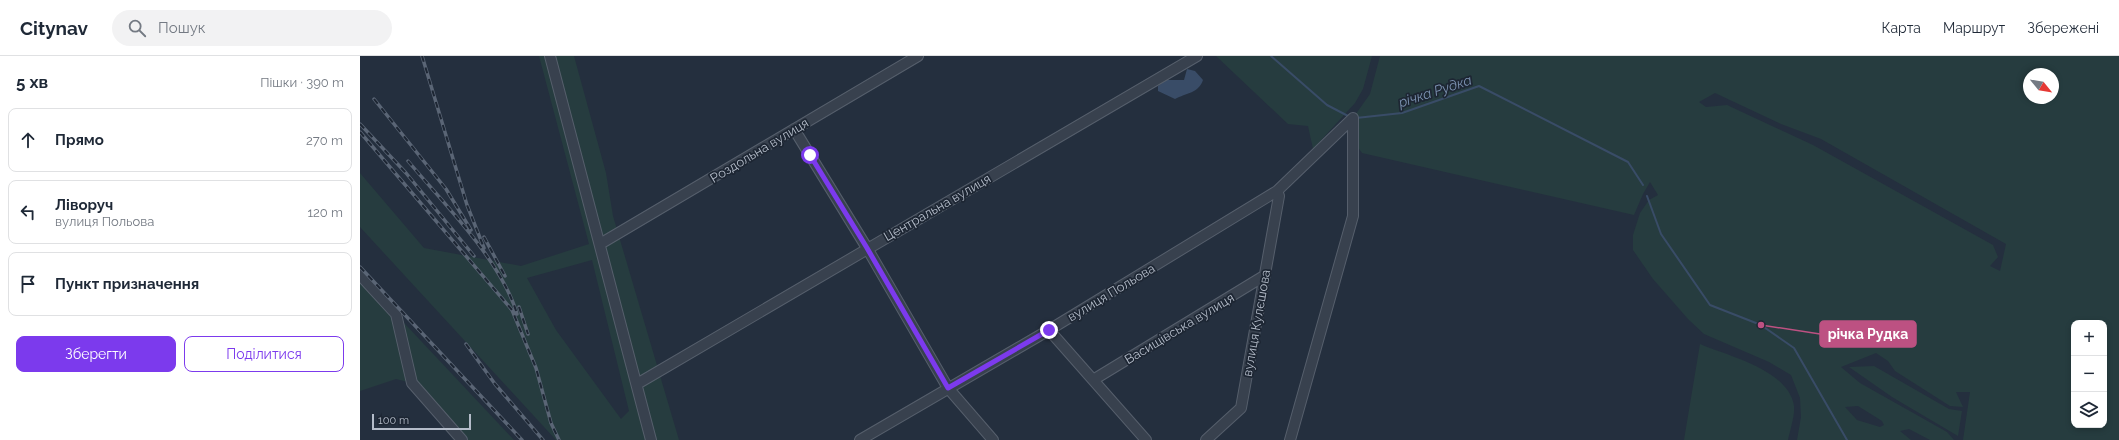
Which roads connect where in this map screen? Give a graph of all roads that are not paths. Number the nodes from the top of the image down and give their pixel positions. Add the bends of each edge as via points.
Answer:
1 (550, 56) edge
2 (918, 56) edge
3 (1197, 56) edge
4 (794, 129) junction
5 (1277, 191) junction
6 (600, 244) junction
7 (867, 248) junction
8 (360, 275) edge
9 (1264, 276) junction
10 (1049, 330) junction
11 (1093, 380) junction
12 (637, 384) junction
13 (948, 388) junction
14 (462, 440) edge
15 (652, 440) edge
16 (860, 440) edge
17 (994, 440) edge
18 (1146, 440) edge
19 (1206, 440) edge
20 (1290, 440) edge

1 - 6 street
2 - 4 street, Роздольна вулиця
3 - 7 street, Центральна вулиця
4 - 6 street, Роздольна вулиця
4 - 7 street
5 - 9 street, вулиця Кулєшова via 1279,196
5 - 10 street, вулиця Польова
5 - 20 street, вулиця Польова via 1353,118 1353,216
6 - 12 street
7 - 12 street, Центральна вулиця
7 - 13 street
8 - 14 street via 396,314 412,383
9 - 11 street, Васищівська вулиця
9 - 19 street, вулиця Кулєшова via 1241,408
10 - 11 street
10 - 13 street, вулиця Польова
11 - 18 street
12 - 15 street
13 - 16 street, вулиця Польова
13 - 17 street

